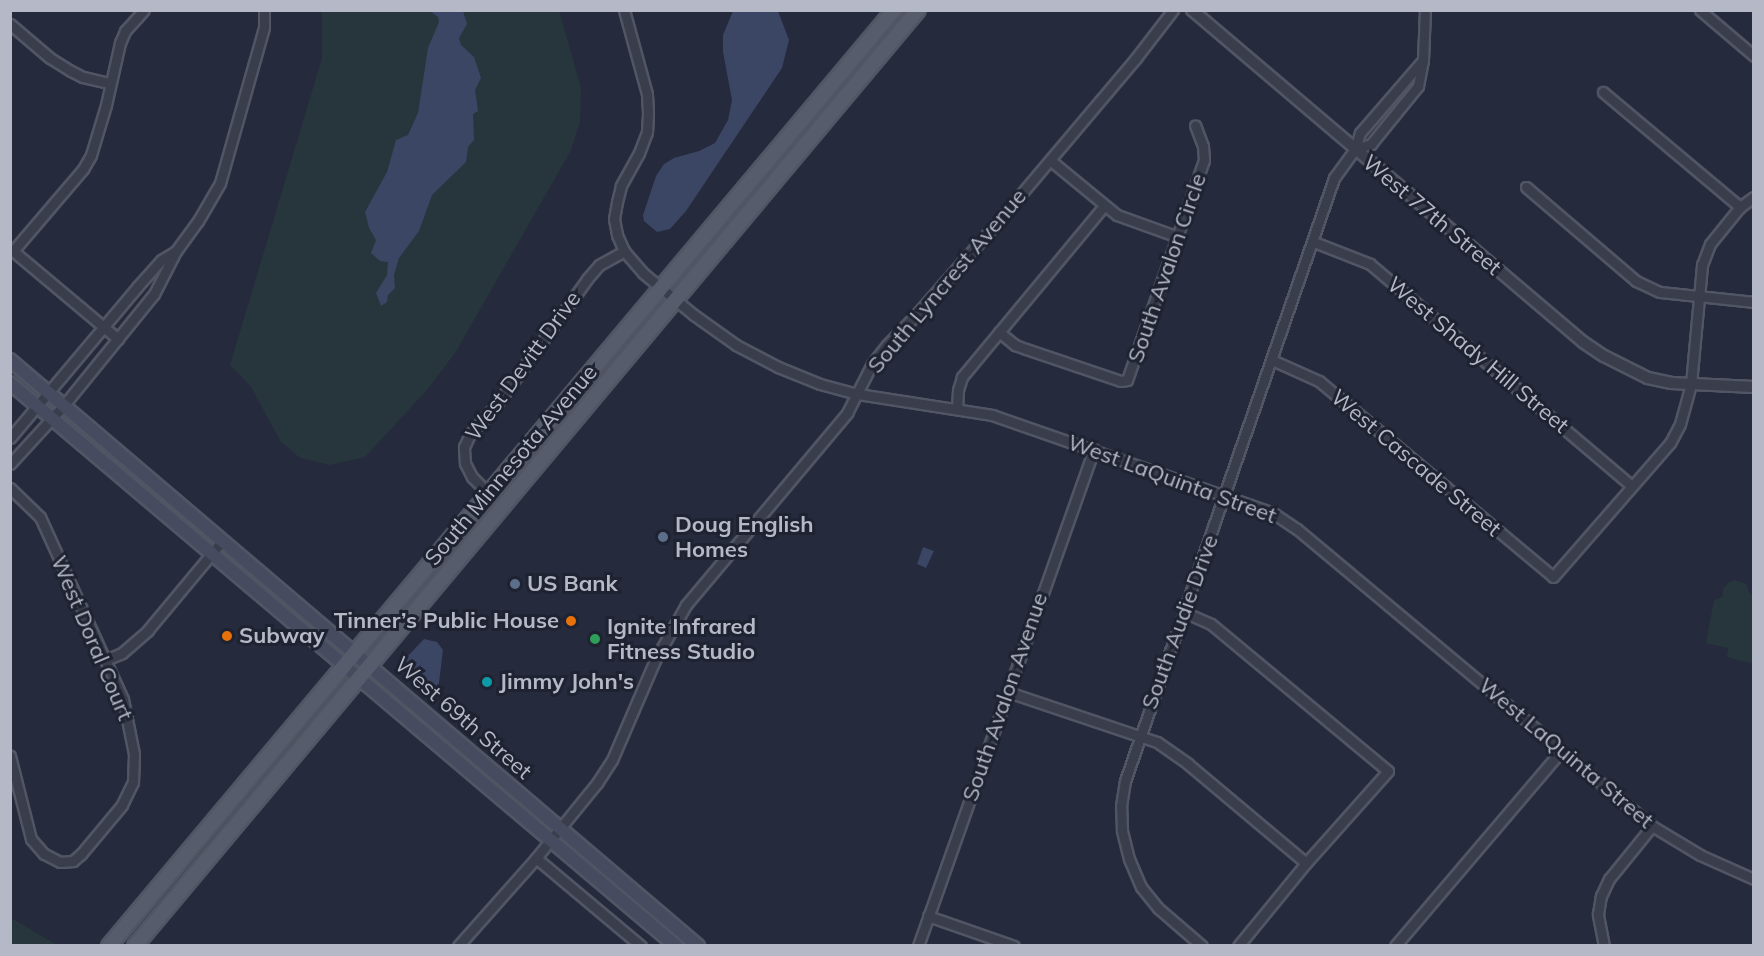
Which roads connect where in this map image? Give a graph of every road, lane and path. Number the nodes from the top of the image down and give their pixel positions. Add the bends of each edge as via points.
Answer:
1 (144, 10) edge
2 (264, 10) edge
3 (624, 10) edge
4 (894, 10) edge
5 (918, 10) edge
6 (1173, 10) edge
7 (1192, 10) edge
8 (1425, 10) edge
9 (1700, 10) edge
10 (10, 24) edge
11 (1754, 56) edge
12 (1423, 60) junction
13 (109, 83) junction
14 (1604, 92) dead end
15 (1195, 125) dead end
16 (1355, 149) junction
17 (1050, 159) junction
18 (1526, 187) dead end
19 (1754, 197) edge
20 (1104, 206) junction
21 (1740, 207) junction
22 (1178, 237) junction
23 (1314, 242) junction
24 (12, 250) edge
25 (176, 250) junction
26 (624, 251) junction
27 (661, 288) junction
28 (1699, 296) junction
29 (676, 300) junction
30 (1754, 302) edge
31 (102, 326) junction
32 (999, 332) junction
33 (118, 339) junction
34 (10, 360) edge
35 (1272, 360) junction
36 (10, 383) edge
37 (1690, 384) junction
38 (1754, 387) edge
39 (48, 392) junction
40 (858, 394) junction
41 (37, 405) junction
42 (64, 405) junction
43 (957, 410) junction
44 (52, 418) junction
45 (10, 438) edge
46 (1094, 449) junction
47 (10, 464) edge
48 (1632, 486) junction
49 (10, 488) edge
50 (489, 494) junction
51 (1225, 494) junction
52 (223, 540) junction
53 (212, 553) junction
54 (1186, 612) junction
55 (355, 651) junction
56 (105, 660) junction
57 (344, 665) junction
58 (370, 665) junction
59 (360, 677) junction
60 (1008, 692) junction
61 (1139, 736) junction
62 (1562, 750) junction
63 (10, 756) edge
64 (1653, 826) junction
65 (560, 829) junction
66 (550, 841) junction
67 (536, 858) junction
68 (1306, 863) junction
69 (1754, 879) edge
70 (928, 916) junction
71 (109, 945) edge
72 (135, 945) edge
73 (458, 945) edge
74 (641, 945) edge
75 (676, 945) edge
76 (698, 945) edge
77 (918, 945) edge
78 (1014, 945) edge
79 (1202, 945) edge
80 (1238, 945) edge
81 (1395, 945) edge
82 (1604, 945) edge

1 - 13 street via 125,31
2 - 25 street via 264,27 220,183
3 - 26 street via 647,94 648,114 647,132 621,186 614,219
4 - 27 main road, South Minnesota Avenue
5 - 29 main road, South Minnesota Avenue
6 - 17 street, South Lyncrest Avenue
7 - 16 street, West 77th Street
8 - 12 street
9 - 11 street
10 - 13 street via 70,71
12 - 16 street via 1360,133
12 - 16 street via 1418,86 1371,144
13 - 24 street via 106,105 87,162
14 - 21 street
15 - 22 street, South Avalon Circle via 1204,160
16 - 23 street, South Audie Drive via 1334,178
16 - 37 street, West 77th Street via 1582,342 1648,378
17 - 20 street
17 - 40 street, South Lyncrest Avenue via 887,345 872,364
18 - 28 street via 1636,281 1660,292
19 - 21 street
20 - 22 street via 1117,215
20 - 32 street
21 - 28 street via 1710,244 1702,265
22 - 32 street, South Avalon Circle via 1127,380 1120,381 1015,345
23 - 35 street, South Audie Drive
23 - 48 street, West Shady Hill Street via 1370,264
24 - 31 street
25 - 31 street via 161,260
25 - 33 street via 154,294
26 - 27 street, West LaQuinta Street
26 - 50 street, West Devitt Drive via 599,265 587,279 497,404 470,434 464,447 465,463 472,477
27 - 29 street, West LaQuinta Street
27 - 50 main road, South Minnesota Avenue
28 - 30 street
28 - 37 street
29 - 40 street, West LaQuinta Street via 736,345 778,367
29 - 58 main road, South Minnesota Avenue
31 - 33 street
31 - 39 street
32 - 43 street via 962,377
33 - 42 street
34 - 39 main road, West 69th Street
35 - 48 street, West Cascade Street via 1319,381 1553,577
35 - 51 street, South Audie Drive
36 - 41 main road, West 69th Street
37 - 38 street, West 77th Street
37 - 48 street via 1680,424 1670,443
39 - 41 street
39 - 42 main road, West 69th Street
40 - 43 street, West LaQuinta Street
40 - 65 street, South Lyncrest Avenue via 812,456 686,605 655,660 612,760
41 - 44 main road, West 69th Street
41 - 45 street
42 - 44 street
42 - 52 main road, West 69th Street
43 - 46 street, West LaQuinta Street via 992,415
44 - 47 street
44 - 53 main road, West 69th Street
46 - 51 street, West LaQuinta Street
46 - 60 street, South Avalon Avenue
49 - 56 street, West Doral Court via 40,517
50 - 55 main road, South Minnesota Avenue
51 - 54 street, South Audie Drive
51 - 62 street, West LaQuinta Street via 1273,513 1297,529
52 - 53 street
52 - 55 main road, West 69th Street
53 - 56 street via 148,630 122,653
53 - 57 main road, West 69th Street
54 - 61 street, South Audie Drive
54 - 68 street via 1212,624 1388,771
55 - 57 main road, South Minnesota Avenue
55 - 58 main road, West 69th Street
56 - 63 street, West Doral Court via 123,699 130,728 133,782 122,805 73,861 53,860 31,839
57 - 59 main road, West 69th Street
57 - 71 main road, South Minnesota Avenue
58 - 59 main road, South Minnesota Avenue
58 - 65 main road, West 69th Street
59 - 66 main road, West 69th Street
59 - 72 main road, South Minnesota Avenue
60 - 61 street
60 - 70 street, South Avalon Avenue
61 - 68 street via 1171,751
61 - 79 street, South Audie Drive via 1121,806 1129,859 1141,887 1158,908
62 - 64 street, West LaQuinta Street
62 - 81 street
64 - 69 street, West LaQuinta Street via 1700,855
64 - 82 street via 1609,879 1601,896 1598,914
65 - 66 street, South Lyncrest Avenue
65 - 76 main road, West 69th Street
66 - 67 street, South Lyncrest Avenue
66 - 75 main road, West 69th Street
67 - 73 street, South Lyncrest Avenue
67 - 74 street
68 - 80 street
70 - 77 street, South Avalon Avenue
70 - 78 street

